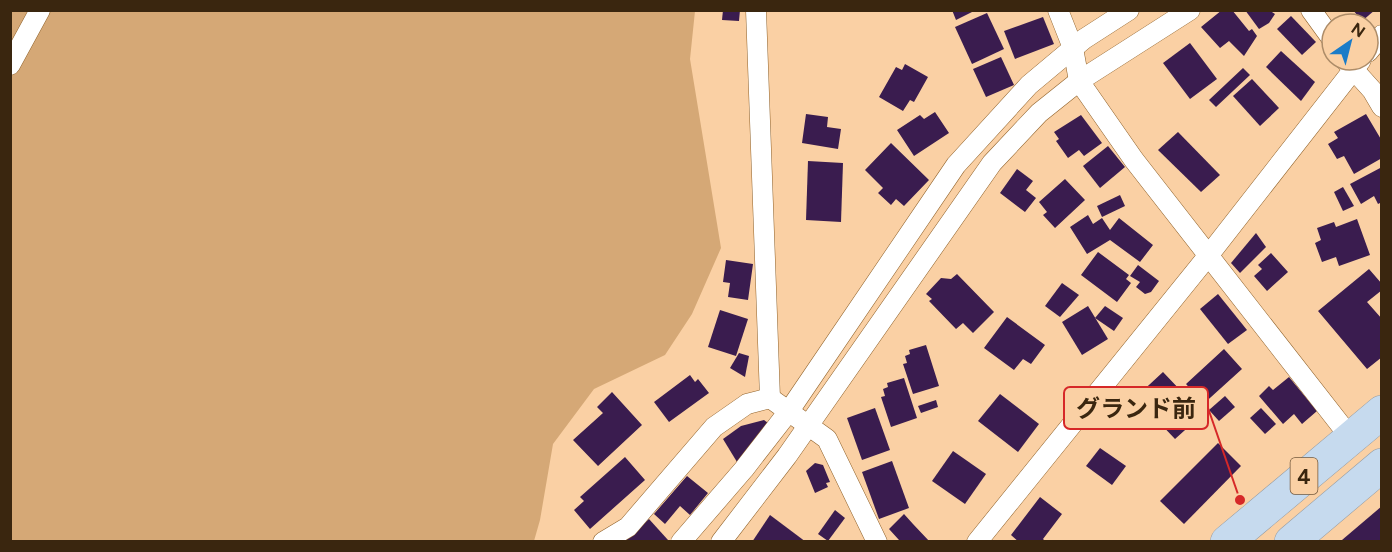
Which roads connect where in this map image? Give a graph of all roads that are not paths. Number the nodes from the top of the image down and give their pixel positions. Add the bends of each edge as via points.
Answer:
1 (40, 10) edge
2 (756, 10) edge
3 (1058, 10) edge
4 (1129, 10) edge
5 (1190, 10) edge
6 (1311, 10) edge
7 (1320, 22) edge
8 (1073, 48) junction
9 (10, 65) edge
10 (1347, 72) edge
11 (1359, 72) edge
12 (1079, 81) junction
13 (1382, 107) edge
14 (1208, 256) junction
15 (770, 398) junction
16 (789, 411) junction
17 (1382, 412) edge
18 (808, 425) junction
19 (1350, 436) junction
20 (1382, 465) edge
21 (603, 542) edge
22 (681, 542) edge
23 (721, 542) edge
24 (877, 542) edge
25 (977, 542) edge
26 (1227, 542) edge
27 (1291, 542) edge

1 - 9 street
2 - 15 street
3 - 8 street
4 - 8 street
5 - 12 street
6 - 7 street
8 - 12 street
8 - 16 street via 991,123 956,165
10 - 14 street
11 - 13 street
12 - 14 street
12 - 18 street via 1039,113 992,163
14 - 19 street
14 - 25 street
15 - 16 street
15 - 21 street via 747,404 714,427 628,527
16 - 18 street
16 - 22 street
17 - 19 highway, 4
18 - 23 street
18 - 24 street via 827,439
19 - 26 highway, 4
20 - 27 highway, 4

